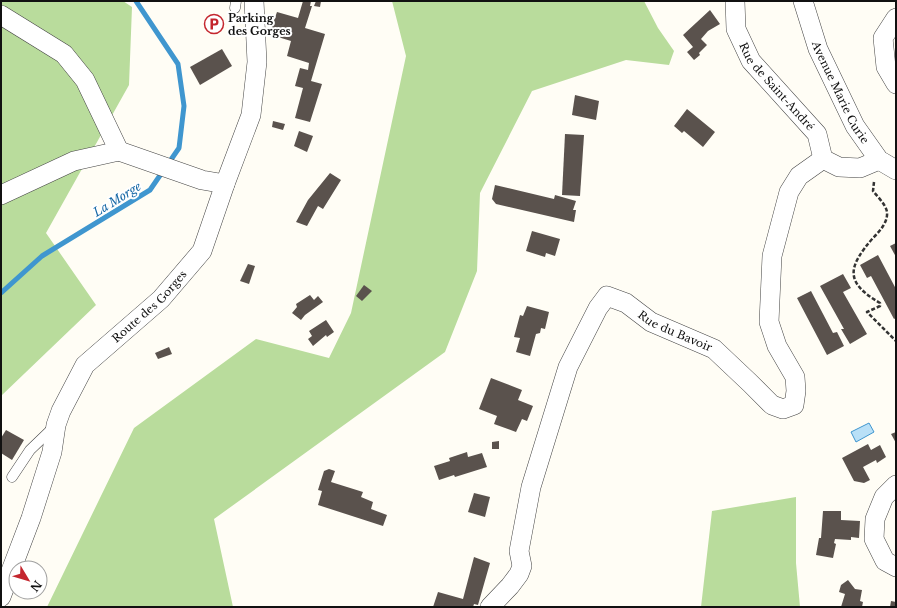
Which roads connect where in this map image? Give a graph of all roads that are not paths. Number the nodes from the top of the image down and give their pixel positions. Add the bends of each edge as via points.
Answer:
1 (254, 1) edge
2 (735, 1) edge
3 (803, 1) edge
4 (1, 15) edge
5 (896, 18) edge
6 (896, 84) edge
7 (126, 154) junction
8 (823, 159) junction
9 (879, 160) junction
10 (896, 170) edge
11 (224, 184) junction
12 (1, 195) edge
13 (56, 425) junction
14 (12, 477) dead end
15 (896, 485) edge
16 (896, 568) edge
17 (1, 597) edge
18 (490, 607) edge

1 - 11 street, Route des Gorges via 257,62 251,115
2 - 8 street, Rue de Saint-André via 736,29 751,61 816,134
3 - 9 street, Avenue Marie Curie via 821,56 855,126
4 - 7 street via 64,54 85,80
5 - 6 street via 883,38 886,67
7 - 11 street via 202,180
7 - 12 street via 74,161
8 - 9 street via 839,167 860,168
8 - 18 street, Rue du Bavoir via 799,176 789,192 772,256 769,322 777,346 795,377 794,405 783,409 772,405 714,349 651,322 626,303 607,296 598,308 568,367 531,487 519,551 521,570
9 - 10 street, Avenue Marie Curie
11 - 13 street, Route des Gorges via 202,251 161,299 85,365
13 - 14 lane via 30,450
13 - 17 street, Route des Gorges via 52,452 31,518
15 - 16 street via 884,497 875,519 874,538 885,561

